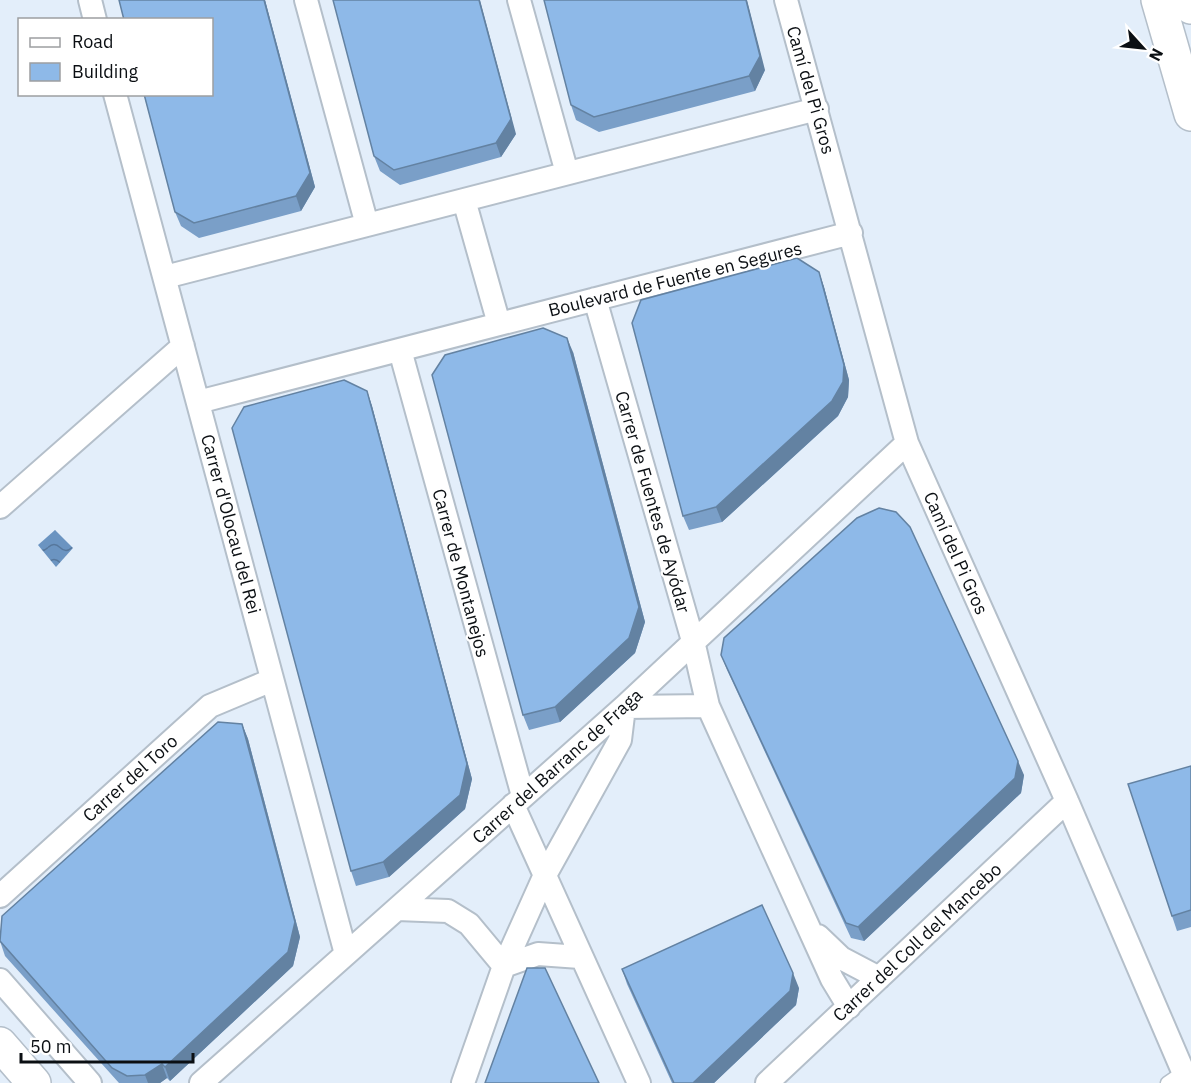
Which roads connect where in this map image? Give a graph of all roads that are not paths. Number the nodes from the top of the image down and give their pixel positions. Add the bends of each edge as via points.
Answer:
1 (90, 0) edge
2 (306, 0) edge
3 (519, 0) edge
4 (786, 0) edge
5 (1158, 0) edge
6 (1189, 0) edge
7 (1191, 7) edge
8 (94, 18) edge
9 (116, 96) edge
10 (817, 109) junction
11 (1191, 114) edge
12 (567, 174) junction
13 (464, 200) junction
14 (367, 225) junction
15 (851, 233) junction
16 (165, 277) junction
17 (595, 299) junction
18 (499, 324) junction
19 (183, 346) junction
20 (400, 350) junction
21 (198, 402) junction
22 (907, 443) junction
23 (0, 507) edge
24 (693, 641) junction
25 (272, 680) junction
26 (708, 706) junction
27 (624, 707) junction
28 (518, 800) junction
29 (1067, 801) junction
30 (544, 877) junction
31 (0, 896) edge
32 (397, 909) junction
33 (811, 928) junction
34 (346, 954) junction
35 (580, 957) junction
36 (504, 966) junction
37 (879, 978) junction
38 (0, 980) edge
39 (849, 1006) junction
40 (0, 1044) edge
41 (1179, 1079) edge
42 (34, 1083) edge
43 (90, 1083) edge
44 (201, 1083) edge
45 (463, 1083) edge
46 (639, 1083) edge
47 (767, 1083) edge

1 - 8 street
2 - 14 street
3 - 12 street
4 - 10 street, Camí del Pi Gros
5 - 11 main road
6 - 7 main road
9 - 16 street, Carrer d'Olocau del Rei
10 - 12 street
10 - 15 street, Camí del Pi Gros
12 - 13 street
13 - 14 street
13 - 18 street
14 - 16 street
15 - 17 street, Boulevard de Fuente en Segures
15 - 22 street, Camí del Pi Gros
16 - 19 street, Carrer d'Olocau del Rei
17 - 18 street, Boulevard de Fuente en Segures
17 - 24 street, Carrer de Fuentes de Ayódar
18 - 20 street, Boulevard de Fuente en Segures
19 - 21 street, Carrer d'Olocau del Rei
19 - 23 street
20 - 21 street, Boulevard de Fuente en Segures
20 - 28 street, Carrer de Montanejos
21 - 25 street, Carrer d'Olocau del Rei
22 - 24 street, Carrer del Barranc de Fraga
22 - 29 street, Camí del Pi Gros
24 - 26 street, Carrer de Fuentes de Ayódar
24 - 27 street, Carrer del Barranc de Fraga
25 - 31 street, Carrer del Toro via 210,706
25 - 34 street, Carrer d'Olocau del Rei
26 - 27 street
26 - 33 street, Carrer de Fuentes de Ayódar
27 - 28 street, Carrer del Barranc de Fraga
27 - 30 street via 620,740
28 - 30 street, Carrer de Montanejos
28 - 32 street, Carrer del Barranc de Fraga
29 - 37 street, Carrer del Coll del Mancebo
29 - 41 street, Camí del Pi Gros
30 - 35 street, Carrer de Montanejos
30 - 36 street
32 - 34 street, Carrer del Barranc de Fraga
32 - 36 street via 448,911 469,924
33 - 37 street, Carrer de Fuentes de Ayódar via 841,958
33 - 39 street, Carrer de Fuentes de Ayódar via 832,979
34 - 44 street, Carrer del Barranc de Fraga
35 - 36 street via 538,954
35 - 46 street, Carrer de Montanejos
36 - 45 street
37 - 39 street, Carrer del Coll del Mancebo
38 - 43 street
39 - 47 street, Carrer del Coll del Mancebo
40 - 42 main road

